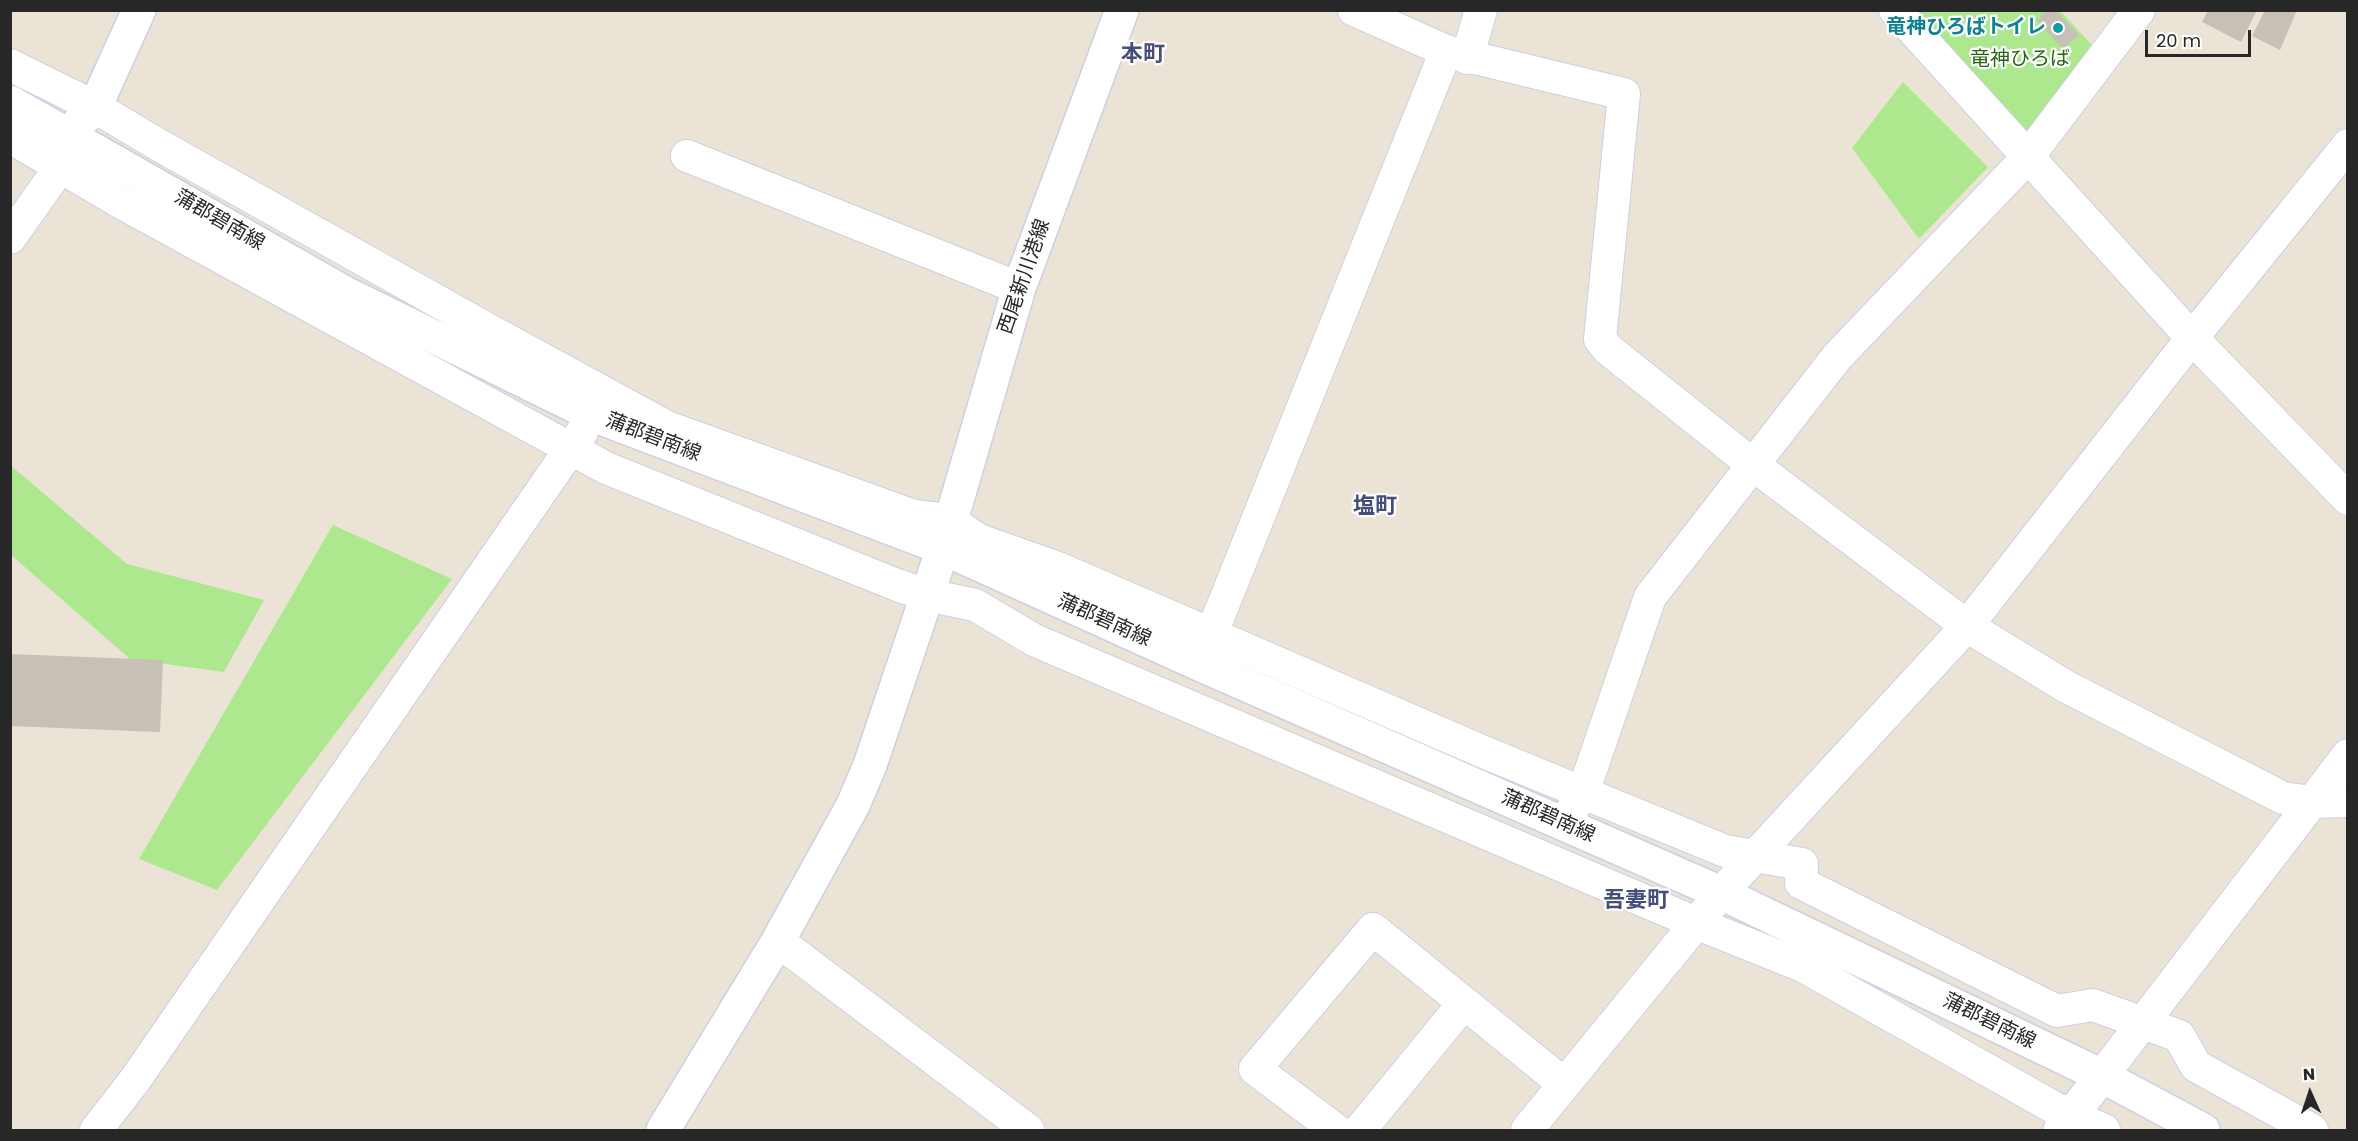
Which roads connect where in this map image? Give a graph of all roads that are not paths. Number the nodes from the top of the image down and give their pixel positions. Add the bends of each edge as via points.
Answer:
1 (1122, 10) edge
2 (1354, 10) edge
3 (1481, 10) edge
4 (1895, 10) edge
5 (2139, 10) edge
6 (128, 15) edge
7 (1456, 55) junction
8 (10, 65) edge
9 (10, 102) edge
10 (95, 107) junction
11 (68, 134) junction
12 (10, 137) edge
13 (2348, 145) edge
14 (687, 156) dead end
15 (2027, 158) junction
16 (61, 166) junction
17 (10, 238) edge
18 (1019, 288) junction
19 (2192, 338) junction
20 (593, 415) junction
21 (570, 449) junction
22 (1752, 464) junction
23 (2348, 499) edge
24 (946, 534) junction
25 (927, 595) junction
26 (1967, 626) junction
27 (1205, 650) junction
28 (2348, 755) edge
29 (1583, 793) junction
30 (2348, 801) edge
31 (2311, 802) junction
32 (1563, 824) junction
33 (1756, 856) junction
34 (1721, 893) junction
35 (1696, 923) junction
36 (778, 941) junction
37 (1464, 1003) junction
38 (2143, 1023) junction
39 (2103, 1077) junction
40 (1564, 1084) junction
41 (2066, 1123) edge
42 (96, 1131) edge
43 (663, 1131) edge
44 (1028, 1131) edge
45 (1336, 1131) edge
46 (1360, 1131) edge
47 (1527, 1131) edge
48 (2104, 1131) edge
49 (2203, 1131) edge
50 (2312, 1131) edge

1 - 18 main road, 西尾新川港線
2 - 7 street
3 - 7 street
4 - 15 street
5 - 15 street
6 - 10 main road
7 - 22 street via 1624,94 1600,339
7 - 27 street
8 - 10 street
9 - 11 main road, 蒲郡碧南線
10 - 11 main road
10 - 24 street via 667,427 914,516
11 - 16 street
11 - 20 main road, 蒲郡碧南線 via 345,293
12 - 16 street
13 - 19 street
14 - 18 street
15 - 19 street
15 - 22 street via 1837,357
16 - 17 street
16 - 21 street
18 - 24 main road, 西尾新川港線
19 - 23 street
19 - 26 street
20 - 21 street
20 - 24 main road, 蒲郡碧南線
21 - 25 street via 606,468
21 - 42 street
22 - 26 street
22 - 29 street via 1650,597
24 - 25 main road, 西尾新川港線
24 - 27 main road, 蒲郡碧南線
25 - 35 street via 975,605 1034,640
25 - 36 main road, 西尾新川港線 via 853,805
26 - 31 street via 2086,697 2283,798
26 - 33 street
27 - 29 street
27 - 32 main road, 蒲郡碧南線
28 - 31 street
29 - 32 street
29 - 33 street via 1725,851
30 - 31 street
31 - 38 street
32 - 34 main road, 蒲郡碧南線
33 - 34 street
33 - 38 street via 1802,864 1801,883 2057,1011 2093,1005
34 - 35 street
34 - 39 main road, 蒲郡碧南線
35 - 40 street
35 - 41 street via 1806,967
36 - 43 main road, 西尾新川港線
36 - 44 street
37 - 40 street
37 - 45 street via 1373,929 1255,1069
37 - 46 street
38 - 39 street
38 - 50 street via 2179,1036 2196,1066
39 - 41 main road
39 - 49 main road, 蒲郡碧南線
40 - 47 street
41 - 48 street

